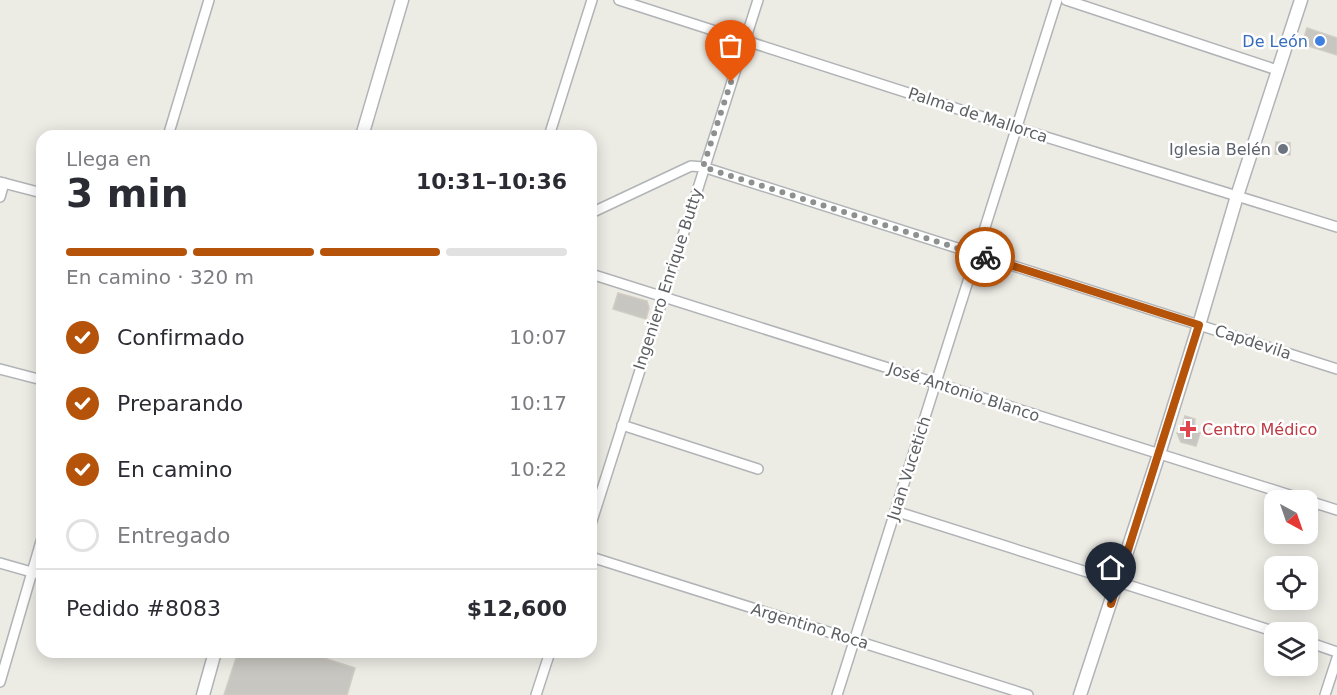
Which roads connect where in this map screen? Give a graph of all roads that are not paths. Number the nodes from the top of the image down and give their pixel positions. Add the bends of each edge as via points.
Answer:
1 (209, 0) edge
2 (402, 0) edge
3 (592, 0) edge
4 (619, 0) edge
5 (758, 0) edge
6 (1058, 0) edge
7 (1066, 0) edge
8 (1301, 0) edge
9 (745, 40) junction
10 (1278, 69) junction
11 (1017, 128) junction
12 (170, 130) edge
13 (364, 130) edge
14 (551, 130) edge
15 (703, 167) junction
16 (2, 182) edge
17 (36, 191) edge
18 (1237, 196) junction
19 (0, 197) edge
20 (597, 210) edge
21 (1337, 228) edge
22 (978, 255) junction
23 (597, 276) edge
24 (663, 297) junction
25 (1199, 325) junction
26 (0, 369) edge
27 (1337, 369) edge
28 (36, 378) edge
29 (936, 383) junction
30 (622, 425) junction
31 (1159, 454) junction
32 (759, 469) dead end
33 (597, 505) edge
34 (1337, 510) edge
35 (895, 511) junction
36 (36, 558) edge
37 (597, 559) edge
38 (0, 564) edge
39 (32, 572) junction
40 (36, 573) edge
41 (1118, 581) junction
42 (1264, 628) edge
43 (854, 640) junction
44 (1318, 645) edge
45 (1337, 652) edge
46 (213, 658) edge
47 (548, 658) edge
48 (1337, 658) edge
49 (0, 682) edge
50 (203, 695) edge
51 (537, 695) edge
52 (837, 695) edge
53 (1028, 695) edge
54 (1080, 695) edge
55 (1325, 695) edge

1 - 12 street
2 - 13 main road
3 - 14 street
4 - 9 street, Palma de Mallorca
5 - 9 street, Ingeniero Enrique Butty
6 - 11 street, Juan Vucetich
7 - 10 street
8 - 10 main road
9 - 11 street, Palma de Mallorca
9 - 15 street, Ingeniero Enrique Butty
10 - 18 main road
11 - 18 street, Palma de Mallorca
11 - 22 street, Juan Vucetich
15 - 20 street via 691,166
15 - 22 street, Capdevila
15 - 24 street, Ingeniero Enrique Butty
16 - 17 street
16 - 19 street
18 - 21 street, Palma de Mallorca
18 - 25 main road
22 - 25 street, Capdevila
22 - 29 street, Juan Vucetich
23 - 24 street, José Antonio Blanco
24 - 29 street, José Antonio Blanco
24 - 30 street, Ingeniero Enrique Butty
25 - 27 street, Capdevila
25 - 31 main road
26 - 28 street
29 - 31 street, José Antonio Blanco
29 - 35 street, Juan Vucetich
30 - 32 street
30 - 33 street, Ingeniero Enrique Butty
31 - 34 street, José Antonio Blanco
31 - 41 main road
35 - 41 street
35 - 43 street, Juan Vucetich
36 - 39 street
37 - 43 street, Argentino Roca
38 - 39 street
39 - 40 street
39 - 49 street
41 - 42 street
41 - 54 main road
43 - 52 street, Juan Vucetich
43 - 53 street, Argentino Roca
44 - 45 street
46 - 50 main road
47 - 51 street
48 - 55 street

